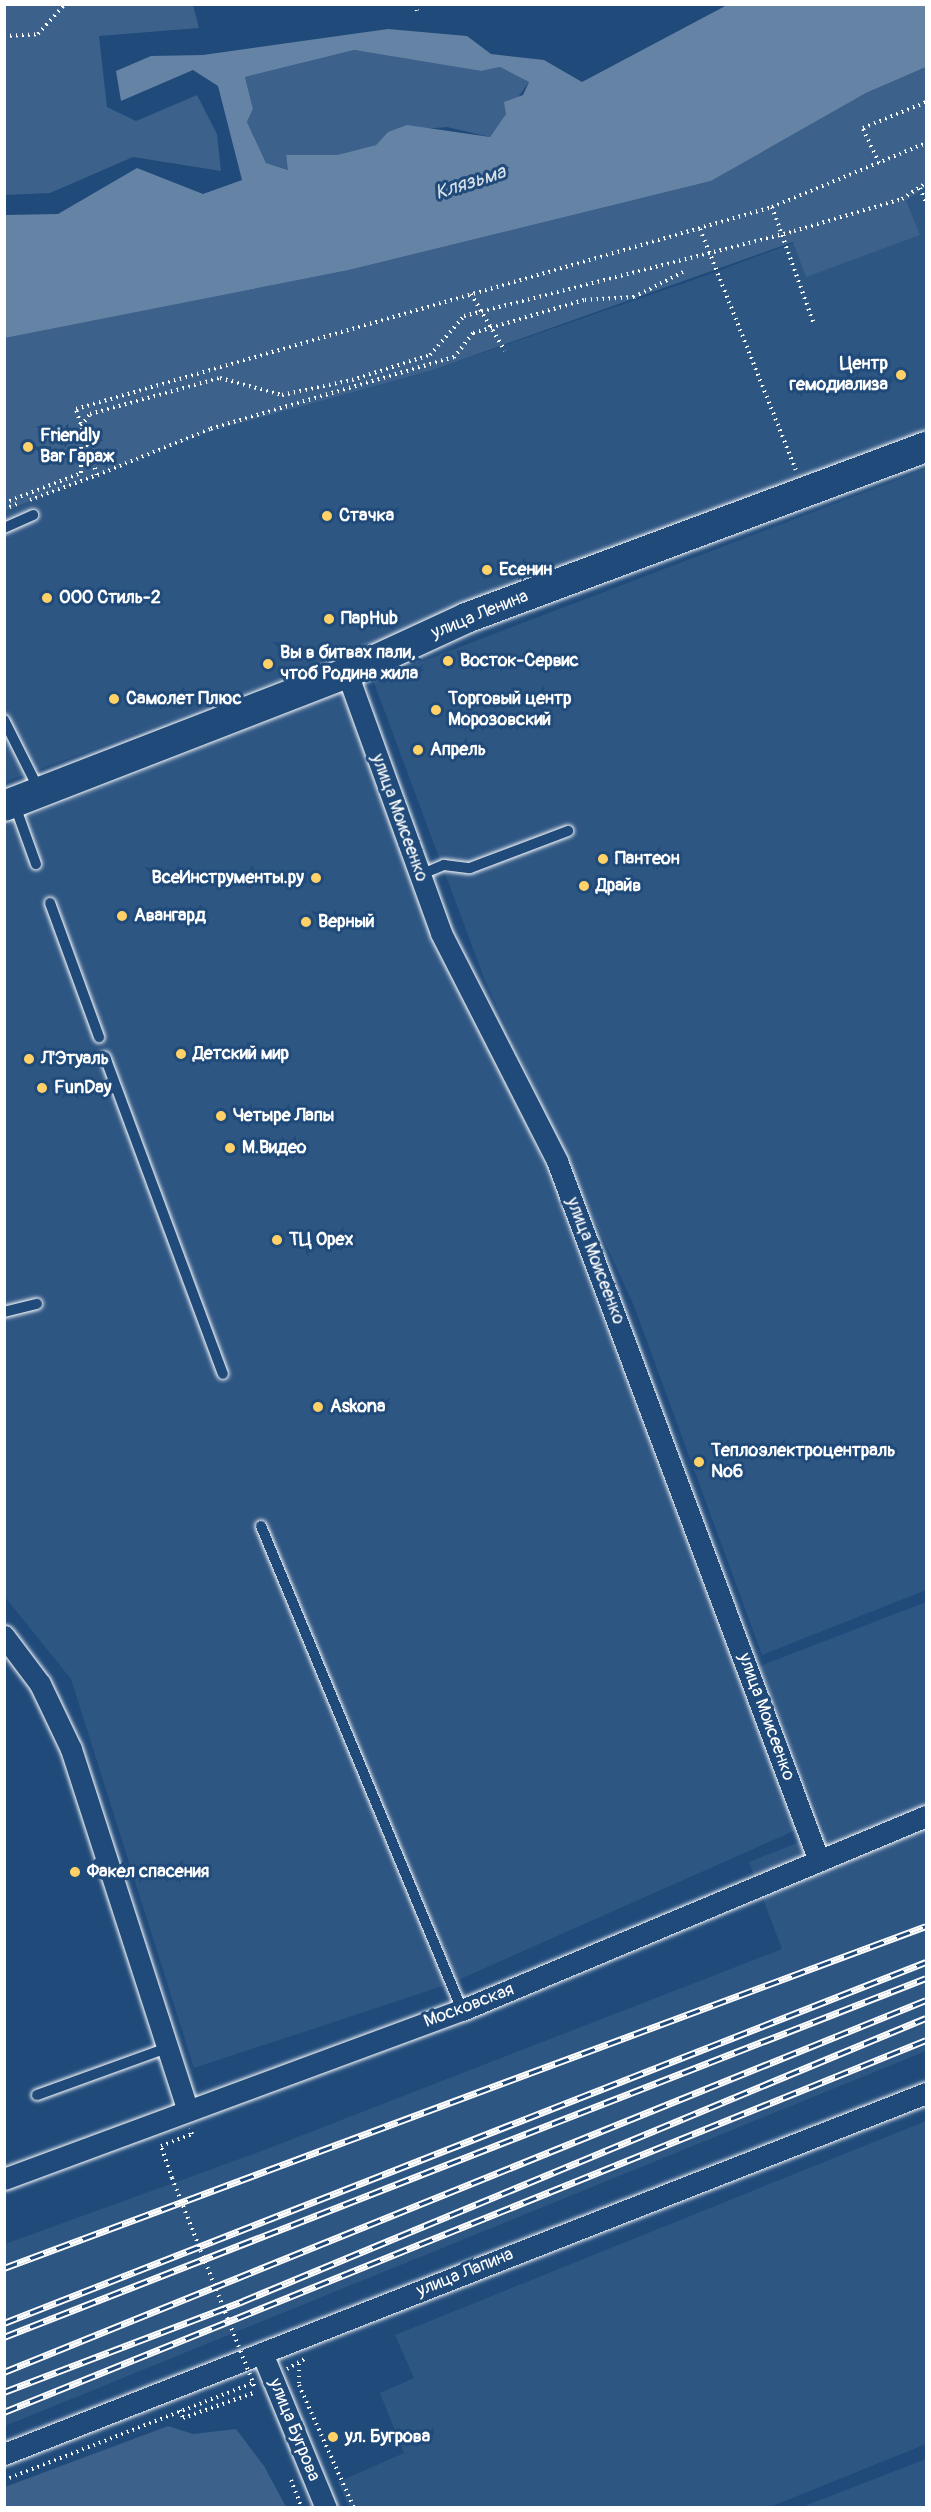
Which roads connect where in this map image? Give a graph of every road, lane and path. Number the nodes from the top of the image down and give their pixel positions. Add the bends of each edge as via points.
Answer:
1 (65, 4) edge
2 (415, 4) edge
3 (417, 11) dead end
4 (4, 36) edge
5 (927, 102) edge
6 (927, 143) edge
7 (879, 163) junction
8 (927, 183) edge
9 (920, 188) junction
10 (927, 203) edge
11 (772, 207) junction
12 (700, 229) junction
13 (782, 234) junction
14 (710, 254) junction
15 (683, 272) dead end
16 (471, 294) junction
17 (482, 311) junction
18 (814, 324) dead end
19 (492, 328) junction
20 (505, 351) dead end
21 (81, 425) junction
22 (927, 447) edge
23 (97, 475) junction
24 (801, 481) dead end
25 (4, 503) edge
26 (4, 509) edge
27 (33, 515) dead end
28 (4, 528) edge
29 (347, 673) junction
30 (4, 720) edge
31 (19, 800) edge
32 (568, 831) dead end
33 (36, 864) dead end
34 (420, 875) junction
35 (50, 903) dead end
36 (99, 1037) dead end
37 (105, 1057) dead end
38 (37, 1304) dead end
39 (4, 1312) edge
40 (223, 1374) dead end
41 (261, 1526) dead end
42 (4, 1636) edge
43 (927, 1816) edge
44 (819, 1861) junction
45 (462, 2010) junction
46 (164, 2049) junction
47 (927, 2093) edge
48 (37, 2095) dead end
49 (187, 2109) junction
50 (189, 2135) dead end
51 (4, 2179) edge
52 (262, 2353) junction
53 (300, 2363) dead end
54 (180, 2410) dead end
55 (4, 2454) edge
56 (326, 2508) edge
57 (354, 2508) edge

1 - 4 path via 38,34
2 - 3 path
5 - 7 path via 864,128
6 - 7 path
7 - 11 path
8 - 9 path
9 - 10 path
9 - 13 path via 902,199
11 - 12 path
11 - 13 path
12 - 14 path
12 - 16 path
13 - 14 path
13 - 18 path
14 - 17 path
14 - 24 path
15 - 19 path via 634,297 584,300
16 - 17 path
16 - 21 path via 76,409
17 - 19 path
17 - 21 path via 464,316 430,355 352,380 282,395 220,378 90,414
19 - 20 path
19 - 23 path via 473,333 454,357 210,429
21 - 23 path
21 - 25 path via 81,473
22 - 29 main road, улица Ленина via 466,618
23 - 26 path
27 - 28 lane
29 - 31 main road, улица Ленина
29 - 34 street, улица Моисеенко
30 - 31 lane
31 - 33 lane
32 - 34 lane via 470,868 444,865
34 - 44 street, улица Моисеенко via 441,933 557,1161
35 - 36 lane
37 - 40 lane
38 - 39 lane
41 - 45 lane
42 - 46 street via 40,1684 71,1749
43 - 44 street, Московская
44 - 45 street, Московская
45 - 49 street, Московская
46 - 48 lane
46 - 49 street
47 - 52 street, улица Лапина
49 - 51 street, Московская
50 - 54 path, bridge via 161,2146 255,2388 183,2418
52 - 55 street, улица Лапина
52 - 56 street, улица Бугрова
53 - 57 path via 299,2385

